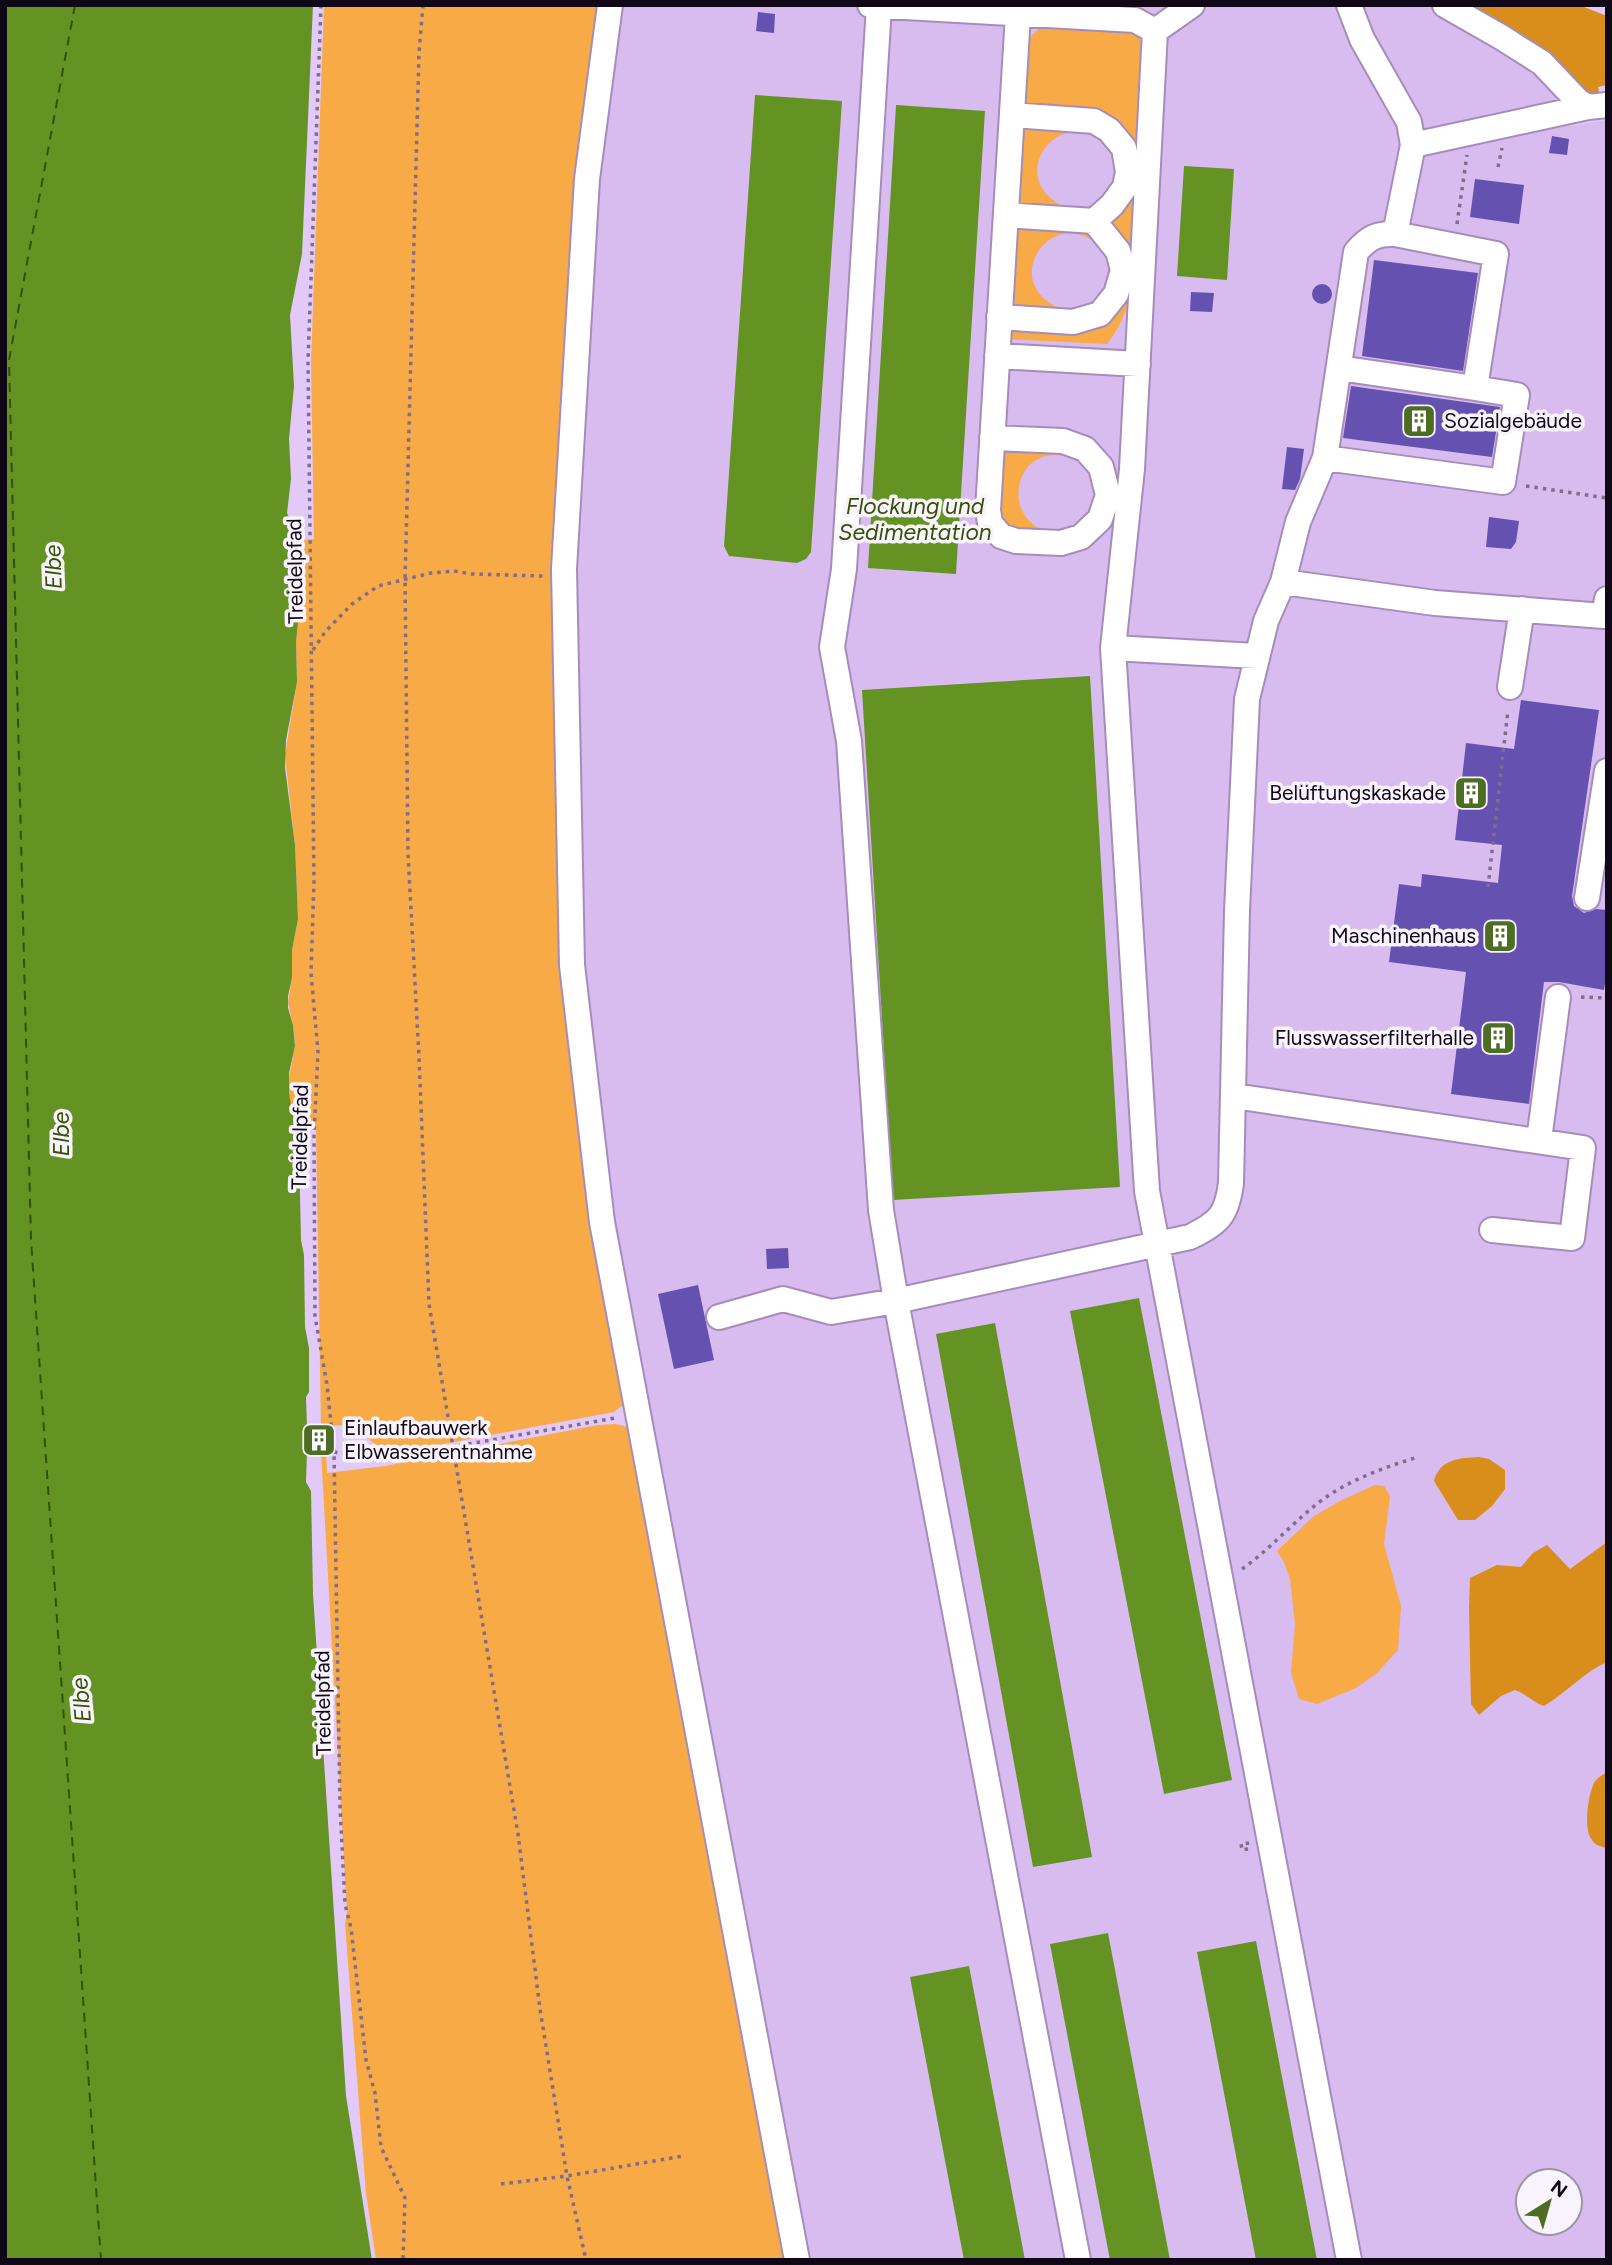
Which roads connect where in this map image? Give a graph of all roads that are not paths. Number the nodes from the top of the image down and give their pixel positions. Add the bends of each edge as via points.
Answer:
1 (610, 5) edge
2 (870, 5) edge
3 (1192, 5) edge
4 (1349, 5) edge
5 (1445, 5) edge
6 (879, 6) edge
7 (1018, 14) junction
8 (1155, 31) junction
9 (1597, 106) edge
10 (1012, 115) junction
11 (1413, 145) junction
12 (1006, 215) junction
13 (1094, 221) junction
14 (1395, 234) junction
15 (999, 317) junction
16 (997, 356) junction
17 (1138, 363) junction
18 (1339, 368) junction
19 (1475, 388) junction
20 (992, 438) junction
21 (1325, 458) junction
22 (1283, 582) junction
23 (1522, 609) junction
24 (1606, 612) edge
25 (1113, 648) junction
26 (1256, 656) junction
27 (1510, 687) road end
28 (1607, 771) edge
29 (1587, 898) dead end
30 (1558, 997) dead end
31 (1234, 1096) junction
32 (1539, 1140) junction
33 (1492, 1230) dead end
34 (1157, 1244) junction
35 (896, 1301) junction
36 (719, 1317) dead end
37 (797, 2260) edge
38 (1078, 2260) edge
39 (1349, 2260) edge

1 - 37 street via 587,179 565,577 572,965 602,1222
2 - 6 street
3 - 8 street
4 - 11 street via 1362,39 1409,121
5 - 9 street via 1542,63 1578,101
6 - 7 street
6 - 35 street via 844,569 832,646 849,741 881,1210
7 - 8 street via 1135,20
7 - 10 street
8 - 17 street
9 - 11 street
10 - 12 street
10 - 13 street via 1094,121 1109,130 1124,149 1125,187
11 - 14 street
12 - 13 street
12 - 15 street
13 - 15 street via 1118,251 1123,270 1116,294 1100,314 1073,322
14 - 18 street via 1378,233 1356,252
14 - 19 street via 1496,254
15 - 16 street
16 - 17 street
16 - 20 street
17 - 25 street
18 - 19 street
18 - 21 street
19 - 21 street via 1517,396 1503,482
20 - 20 street via 988,510 990,523 1001,536 1061,543 1081,537 1100,519 1108,495 1101,467 1085,449 1063,442
21 - 22 street via 1298,522
22 - 23 street via 1435,603
22 - 26 street
23 - 24 street
23 - 27 street
25 - 26 street
25 - 34 street via 1147,1191
26 - 31 street via 1245,726
28 - 29 street
30 - 32 street
31 - 32 street
31 - 34 street via 1226,1208 1210,1228
32 - 33 street via 1583,1148 1572,1238
34 - 35 street
34 - 39 street
35 - 36 street via 831,1312 783,1299
35 - 38 street

